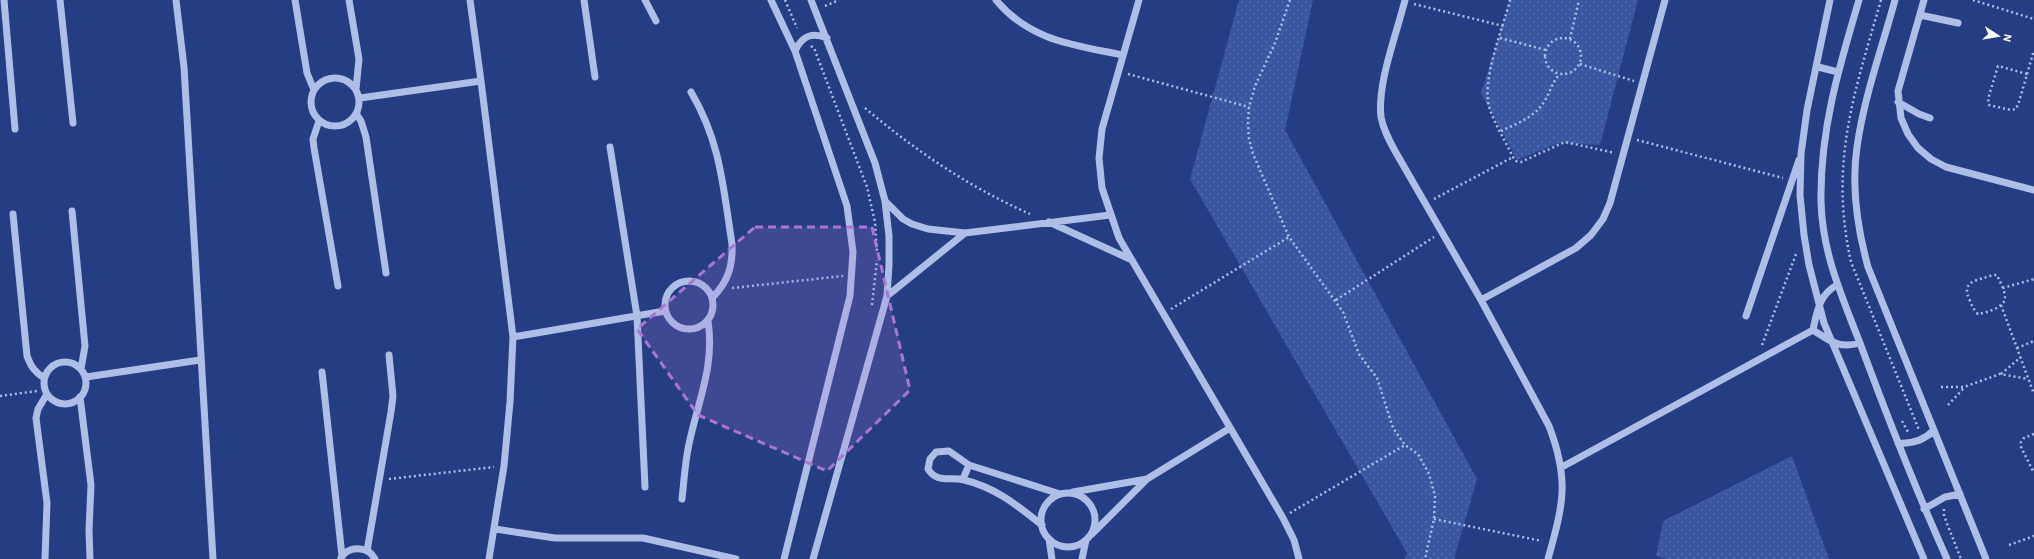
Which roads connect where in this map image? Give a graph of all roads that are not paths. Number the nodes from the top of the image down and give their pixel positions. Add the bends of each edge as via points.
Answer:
1 (4, 0) edge
2 (60, 0) edge
3 (176, 0) edge
4 (295, 0) edge
5 (349, 0) edge
6 (470, 0) edge
7 (584, 0) edge
8 (645, 0) edge
9 (771, 0) edge
10 (811, 0) edge
11 (996, 0) edge
12 (1138, 0) edge
13 (1665, 0) edge
14 (1830, 0) edge
15 (1859, 0) edge
16 (1896, 0) edge
17 (1924, 0) edge
18 (1405, 1) edge
19 (1920, 14) junction
20 (656, 21) dead end
21 (1958, 23) dead end
22 (827, 38) junction
23 (795, 52) junction
24 (1123, 55) junction
25 (1818, 67) junction
26 (1838, 72) junction
27 (595, 77) dead end
28 (482, 81) junction
29 (356, 89) junction
30 (314, 90) junction
31 (691, 92) dead end
32 (360, 98) junction
33 (1898, 102) junction
34 (357, 115) junction
35 (1930, 118) dead end
36 (319, 121) junction
37 (73, 123) dead end
38 (15, 129) dead end
39 (610, 147) dead end
40 (1801, 154) junction
41 (2034, 190) edge
42 (885, 201) junction
43 (72, 211) dead end
44 (13, 214) dead end
45 (1110, 215) junction
46 (1049, 222) junction
47 (965, 233) junction
48 (1132, 260) junction
49 (386, 273) dead end
50 (1837, 285) junction
51 (338, 286) dead end
52 (887, 296) junction
53 (712, 298) junction
54 (1481, 300) junction
55 (1820, 301) junction
56 (665, 311) junction
57 (637, 316) junction
58 (1746, 316) dead end
59 (708, 321) junction
60 (1813, 330) junction
61 (513, 337) junction
62 (1832, 342) junction
63 (1860, 343) junction
64 (390, 355) dead end
65 (200, 360) junction
66 (81, 369) junction
67 (322, 372) dead end
68 (86, 377) junction
69 (44, 378) junction
70 (46, 392) junction
71 (80, 397) junction
72 (1230, 428) junction
73 (1933, 431) junction
74 (1898, 444) junction
75 (969, 465) junction
76 (1562, 467) junction
77 (963, 479) junction
78 (1147, 479) junction
79 (645, 487) dead end
80 (1070, 493) junction
81 (1060, 494) junction
82 (1960, 494) junction
83 (682, 499) dead end
84 (1924, 509) junction
85 (1042, 525) junction
86 (495, 529) junction
87 (1092, 534) junction
88 (1048, 539) junction
89 (1086, 540) junction
90 (367, 551) junction
91 (341, 557) edge
92 (45, 559) edge
93 (90, 559) edge
94 (213, 559) edge
95 (375, 559) edge
96 (489, 559) edge
97 (736, 559) edge
98 (784, 559) edge
99 (813, 559) edge
100 (1052, 559) edge
101 (1082, 559) edge
102 (1299, 559) edge
103 (1548, 559) edge
104 (1924, 559) edge
105 (1947, 559) edge
106 (1986, 559) edge

1 - 38 street
2 - 37 street
3 - 65 street via 184,74
4 - 30 street via 307,73
5 - 29 street via 358,59
6 - 28 street
7 - 27 street
8 - 20 street
9 - 23 street
10 - 22 street
11 - 24 street via 1026,27 1052,40
12 - 24 street
13 - 54 street via 1610,203 1603,219 1591,235 1576,248
14 - 25 street
15 - 26 street
16 - 73 street via 1862,118 1857,147 1856,208 1860,238 1868,267
17 - 19 street
18 - 54 street via 1380,101 1386,136
19 - 21 street
19 - 33 street via 1898,90
22 - 23 street via 818,35 807,36 799,42
22 - 42 street via 875,163
23 - 98 street via 848,206 852,229 853,274 850,296
24 - 45 street via 1102,129 1099,158 1102,188
25 - 26 street
25 - 40 street via 1807,110
26 - 50 street via 1828,114 1821,202 1826,245
28 - 32 street
28 - 61 street
29 - 30 street via 351,83 335,78 319,83
29 - 32 street
30 - 36 street via 311,106
31 - 53 street via 709,126 720,162 732,260 729,275
32 - 34 street
33 - 35 street
33 - 41 street via 1908,134 1918,148 1931,159 1946,167
34 - 36 street via 351,121 335,127
34 - 49 street via 366,137
36 - 51 street via 314,134 314,148
39 - 57 street
40 - 55 street via 1800,195 1804,235 1809,266
40 - 58 street
42 - 47 street via 903,219 912,224 928,229
42 - 52 street via 889,257
43 - 66 street via 85,346
44 - 69 street via 27,356 30,366
45 - 46 street
45 - 48 street via 1119,238
46 - 47 street
46 - 48 street
47 - 52 street
48 - 72 street
50 - 55 street
50 - 63 street
52 - 99 street
53 - 56 street via 708,290 700,284 692,281 682,282 668,293
53 - 59 street via 713,310
54 - 76 street via 1549,426
55 - 60 street
55 - 62 street via 1824,322
56 - 57 street
56 - 59 street via 673,324 687,330 702,326
57 - 61 street
57 - 79 street
59 - 83 street via 711,339 710,358 689,445
60 - 62 street
60 - 76 street
61 - 86 street via 510,402
62 - 63 street via 1848,346
62 - 104 street
63 - 74 street
64 - 90 street via 393,396
65 - 68 street
65 - 94 street
66 - 68 street
66 - 69 street via 75,364 60,362 53,366
67 - 91 street
68 - 71 street via 84,392
69 - 70 street
70 - 71 street via 59,403 67,404
70 - 92 street via 36,418 47,503
71 - 93 street via 91,485
72 - 78 street
72 - 102 street via 1283,518 1294,540
73 - 74 street via 1913,443
73 - 82 street
74 - 84 street
75 - 77 street
75 - 77 street via 945,450 936,452 930,459 928,469 935,477 947,480
75 - 81 street
76 - 103 street via 1562,506
77 - 85 street via 1005,496
78 - 80 street
78 - 87 street
80 - 81 street
80 - 87 street via 1086,500 1092,507 1095,525
81 - 85 street via 1045,506
82 - 84 street via 1944,497
82 - 106 street
84 - 105 street
85 - 88 street
86 - 96 street
86 - 97 street via 555,538 643,538
87 - 89 street
88 - 89 street via 1059,545 1071,547
88 - 100 street
89 - 101 street
90 - 91 street via 358,548 349,550
90 - 95 street

